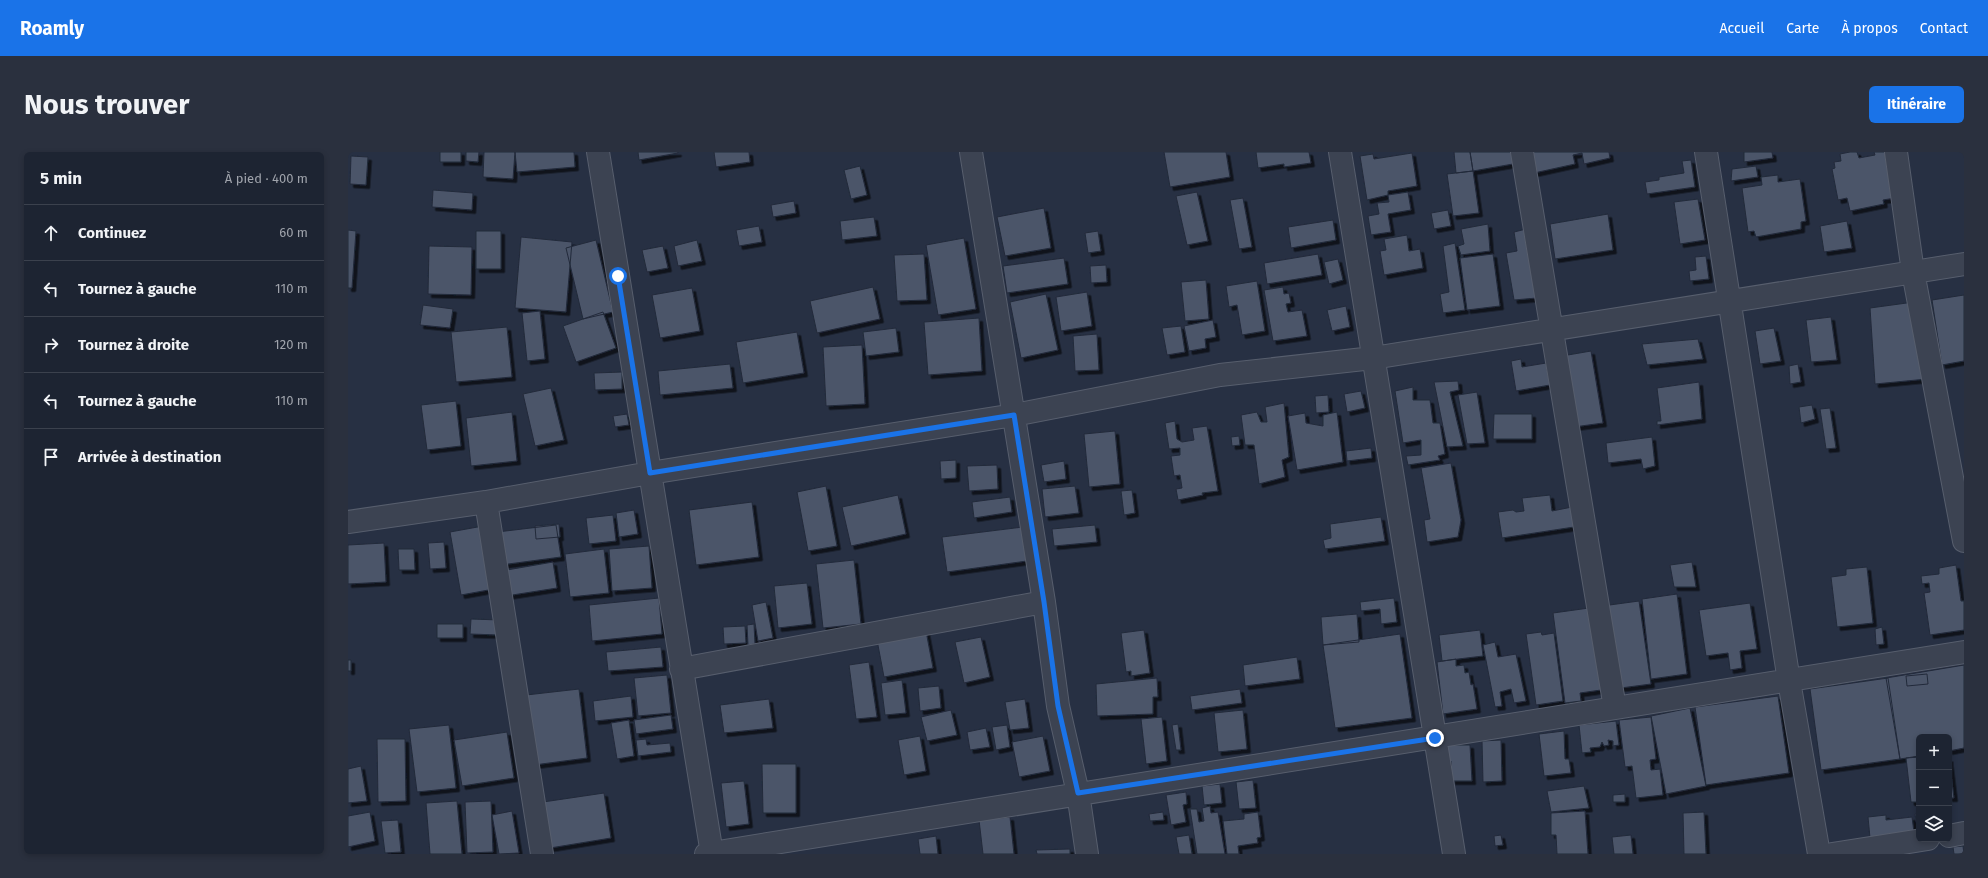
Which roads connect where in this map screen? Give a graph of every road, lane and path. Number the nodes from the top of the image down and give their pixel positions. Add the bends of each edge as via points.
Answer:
1 (598, 152) edge
2 (971, 152) edge
3 (1340, 152) edge
4 (1522, 152) edge
5 (1706, 152) edge
6 (1896, 152) edge
7 (1964, 264) edge
8 (1913, 272) junction
9 (1730, 302) junction
10 (1552, 330) junction
11 (1373, 358) junction
12 (1014, 415) junction
13 (650, 473) junction
14 (486, 502) junction
15 (348, 522) edge
16 (1964, 541) edge
17 (1044, 602) junction
18 (1964, 652) edge
19 (681, 669) junction
20 (1789, 681) junction
21 (1615, 708) junction
22 (1435, 738) junction
23 (1078, 793) junction
24 (1964, 833) edge
25 (1952, 835) edge
26 (1916, 841) edge
27 (542, 854) edge
28 (710, 854) edge
29 (1087, 854) edge
30 (1454, 854) edge
31 (1819, 854) edge
32 (1832, 854) edge

1 - 13 street
2 - 12 street
3 - 11 street
4 - 10 street
5 - 9 street
6 - 8 street
7 - 8 street
8 - 9 street
8 - 16 street
9 - 10 street
9 - 20 street
10 - 11 street
10 - 21 street
11 - 12 street via 1220,375
11 - 22 street
12 - 13 street
12 - 17 street
13 - 14 street
13 - 19 street
14 - 15 street
14 - 27 street
17 - 19 street
17 - 23 street via 1058,706
18 - 20 street
19 - 28 street
20 - 21 street
20 - 31 street
21 - 22 street
22 - 23 street
22 - 30 street
23 - 28 street
23 - 29 street
24 - 25 street
26 - 32 street

